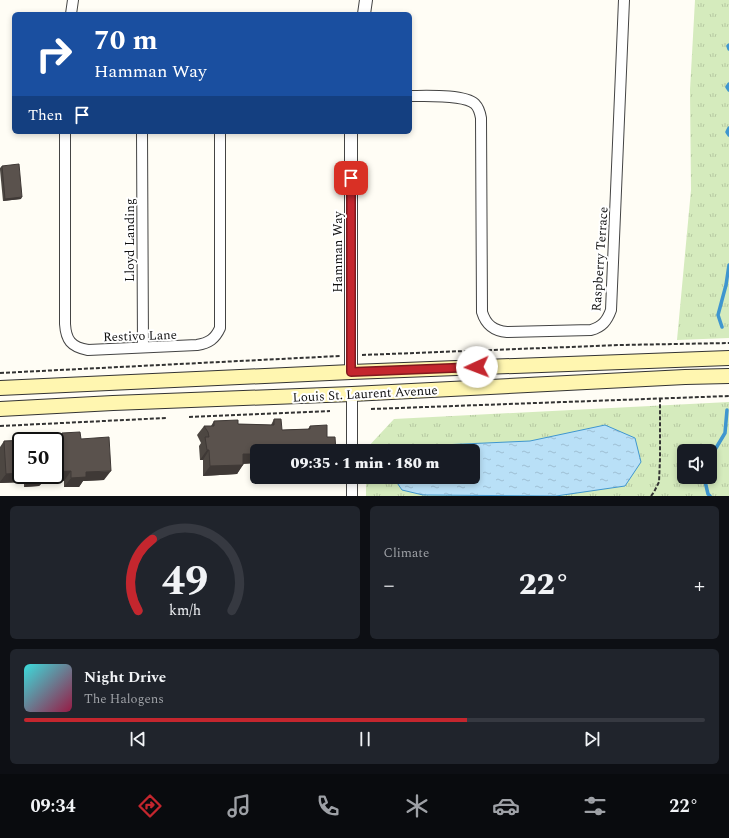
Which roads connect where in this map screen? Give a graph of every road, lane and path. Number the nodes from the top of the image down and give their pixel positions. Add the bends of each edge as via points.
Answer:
1 (73, 0) edge
2 (366, 0) edge
3 (624, 0) edge
4 (71, 12) edge
5 (364, 12) edge
6 (412, 96) edge
7 (65, 134) edge
8 (142, 134) edge
9 (220, 134) edge
10 (351, 134) edge
11 (729, 342) edge
12 (143, 347) junction
13 (372, 355) dead end
14 (333, 356) dead end
15 (729, 358) edge
16 (351, 372) junction
17 (0, 374) edge
18 (729, 376) edge
19 (0, 388) edge
20 (352, 394) junction
21 (729, 396) edge
22 (660, 397) junction
23 (0, 409) edge
24 (371, 410) dead end
25 (330, 411) dead end
26 (189, 417) dead end
27 (166, 418) dead end
28 (0, 426) edge
29 (352, 444) edge
30 (352, 484) edge
31 (352, 496) edge
32 (651, 496) edge

1 - 4 street
2 - 5 street
3 - 6 street, Raspberry Terrace via 611,310 608,318 598,328 507,332 490,327 482,312 480,110 476,104 465,98
7 - 12 street, Restivo Lane via 66,334 70,342 78,348 88,350
8 - 12 street, Lloyd Landing
9 - 12 street, Restivo Lane via 220,328 212,341 205,344
10 - 16 street, Hamman Way
11 - 13 path
14 - 17 path
15 - 16 main road, Louis St. Laurent Avenue
16 - 19 main road, Louis St. Laurent Avenue
18 - 20 main road, Louis St. Laurent Avenue via 685,376
20 - 23 main road, Louis St. Laurent Avenue
20 - 29 street
21 - 22 path
22 - 24 path
22 - 32 path via 659,482
25 - 26 path
27 - 28 path
30 - 31 street

